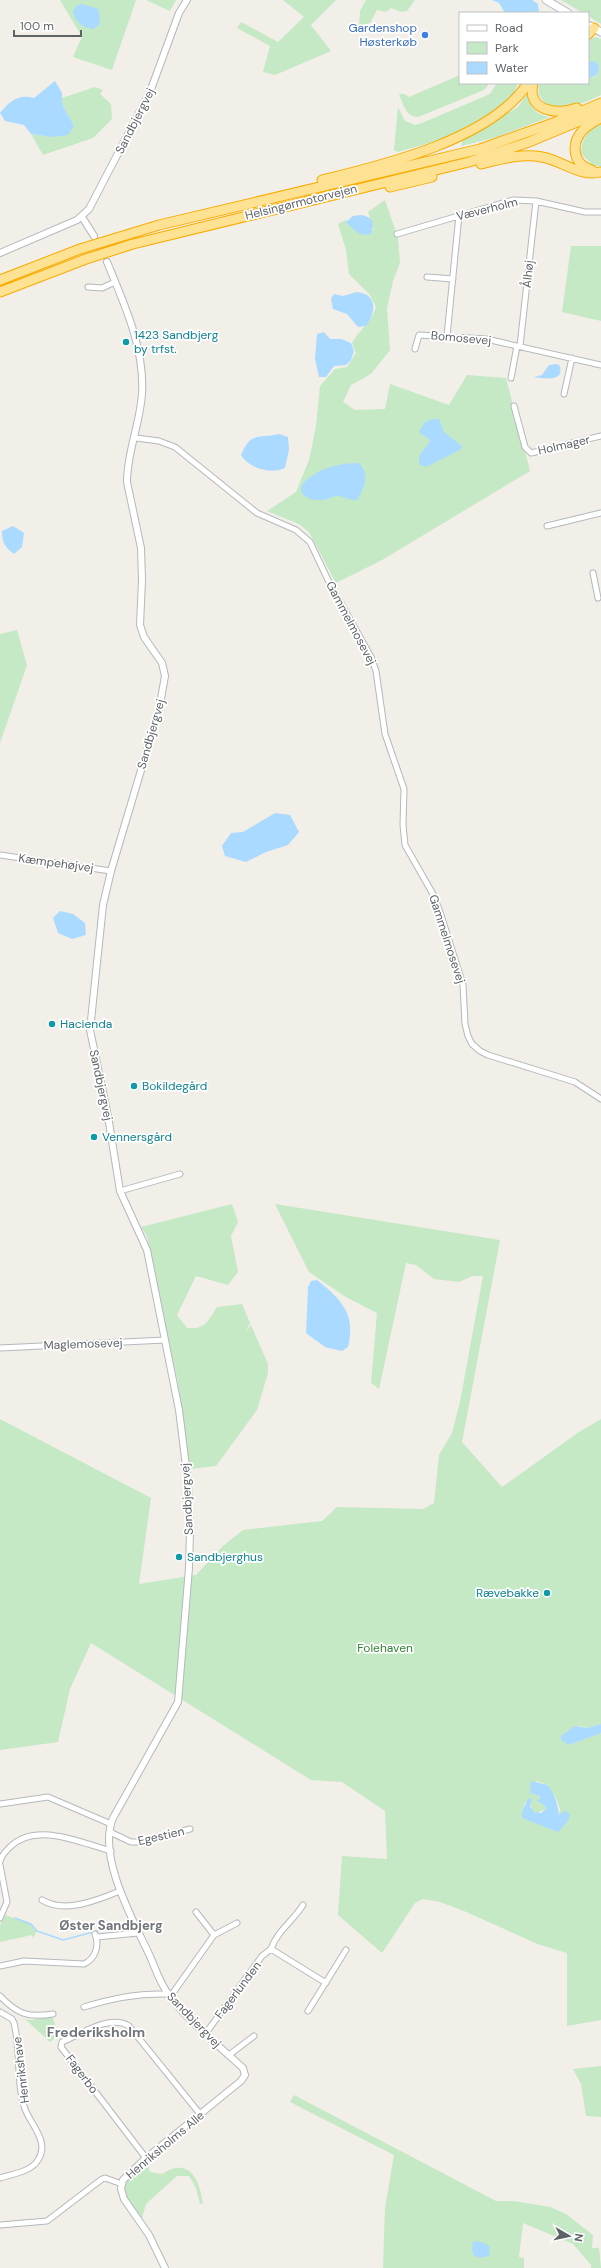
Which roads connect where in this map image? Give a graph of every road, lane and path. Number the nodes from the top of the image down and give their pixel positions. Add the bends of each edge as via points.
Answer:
1 (187, 0) edge
2 (546, 0) edge
3 (566, 12) edge
4 (527, 84) edge
5 (533, 84) edge
6 (601, 98) edge
7 (601, 103) edge
8 (601, 112) edge
9 (601, 118) edge
10 (601, 172) edge
11 (536, 201) junction
12 (299, 204) junction
13 (217, 211) junction
14 (601, 212) edge
15 (459, 215) junction
16 (82, 217) junction
17 (397, 234) dead end
18 (94, 236) dead end
19 (0, 253) edge
20 (107, 262) dead end
21 (427, 277) dead end
22 (0, 280) edge
23 (453, 280) junction
24 (115, 282) junction
25 (88, 287) dead end
26 (0, 292) edge
27 (447, 336) junction
28 (519, 346) junction
29 (415, 349) dead end
30 (572, 358) junction
31 (601, 365) edge
32 (511, 378) dead end
33 (564, 394) dead end
34 (514, 406) dead end
35 (601, 436) edge
36 (136, 438) junction
37 (601, 513) edge
38 (547, 526) dead end
39 (593, 573) dead end
40 (599, 591) edge
41 (598, 598) dead end
42 (0, 855) edge
43 (111, 871) junction
44 (601, 1099) edge
45 (180, 1174) dead end
46 (120, 1191) junction
47 (165, 1340) junction
48 (0, 1348) edge
49 (0, 1804) edge
50 (111, 1824) junction
51 (190, 1829) dead end
52 (110, 1832) junction
53 (111, 1851) junction
54 (0, 1862) edge
55 (0, 1865) edge
56 (120, 1891) junction
57 (42, 1900) dead end
58 (303, 1905) dead end
59 (196, 1912) dead end
60 (0, 1918) edge
61 (237, 1923) dead end
62 (138, 1933) junction
63 (214, 1935) junction
64 (271, 1949) junction
65 (346, 1950) dead end
66 (0, 1966) edge
67 (326, 1983) junction
68 (169, 1995) junction
69 (0, 1996) edge
70 (84, 2006) dead end
71 (308, 2011) dead end
72 (0, 2012) edge
73 (50, 2012) dead end
74 (206, 2033) junction
75 (254, 2036) dead end
76 (229, 2055) junction
77 (245, 2075) joint
78 (200, 2114) junction
79 (146, 2158) junction
80 (0, 2178) edge
81 (122, 2184) junction
82 (0, 2225) edge
83 (165, 2268) edge

1 - 16 street, Sandbjergvej via 150,92 89,209
2 - 3 main road
4 - 13 highway via 516,100 496,116 432,148 362,170 256,197
5 - 6 highway via 535,100 546,110 553,112 572,110
7 - 13 highway, Helsingørmotorvejen via 556,122 480,148
8 - 12 highway, Helsingørmotorvejen via 528,142 469,162
9 - 10 highway via 577,137 575,153 585,168
10 - 12 highway via 584,173 543,157 520,156 491,161 406,184
11 - 14 street, Væverholm via 585,212
11 - 15 street, Væverholm via 513,200
11 - 28 street, Ålhøj
12 - 26 highway, Helsingørmotorvejen via 133,244
13 - 22 highway, Helsingørmotorvejen via 108,240
15 - 17 street, Væverholm
15 - 23 street
16 - 18 street
16 - 19 street
20 - 24 street, Sandbjergvej
21 - 23 street
23 - 27 street
24 - 25 street via 102,288
24 - 36 street, Sandbjergvej via 127,313 142,373 142,395
27 - 28 street, Bomosevej via 486,339
27 - 29 street, Bomosevej via 419,335
28 - 30 street, Bomosevej
28 - 32 street
30 - 31 street, Bomosevej
30 - 33 street
34 - 35 street, Holmager via 525,447 531,452
36 - 43 street, Sandbjergvej via 128,465 127,482 141,548 140,625 144,637 162,663 165,676 159,710
36 - 44 street, Gammelmosevej via 159,441 175,447 257,513 296,530 310,542 328,580 360,634 376,671 386,734 404,788 405,845 434,896 441,915 463,985 468,1036 480,1051 575,1082
37 - 38 street
39 - 40 street
40 - 41 street
42 - 43 street, Kæmpehøjvej
43 - 46 street, Sandbjergvej via 97,947 90,1030
45 - 46 street
46 - 47 street, Sandbjergvej via 147,1250
47 - 48 street, Maglemosevej
47 - 50 street, Sandbjergvej via 179,1410 190,1520 180,1691 173,1713
49 - 50 street via 48,1797
50 - 52 street, Sandbjergvej
51 - 52 street, Egestien via 140,1842 130,1842
52 - 53 street, Sandbjergvej
53 - 54 street via 65,1836 23,1837 2,1855
53 - 56 street, Sandbjergvej
55 - 60 street via 7,1902
56 - 57 street via 90,1902 66,1905
56 - 62 street, Sandbjergvej
58 - 64 street, Fagerlunden via 288,1921
59 - 63 street
61 - 63 street
62 - 66 street via 96,1936 95,1955 84,1964 24,1961
62 - 68 street, Sandbjergvej
63 - 68 street
64 - 67 street
64 - 74 street, Fagerlunden via 262,1956
65 - 67 street
67 - 71 street
68 - 70 street via 144,1993
68 - 74 street, Sandbjergvej
69 - 73 street via 19,2013 42,2016
72 - 80 street, Henrikshave via 14,2023 23,2102 42,2144 38,2160 32,2166
74 - 76 street, Sandbjergvej
75 - 76 street, Sandbjergvej
76 - 77 street, Sandbjergvej via 243,2068
77 - 78 street, Henriksholms Alle
78 - 79 street, Henriksholms Alle
78 - 79 street, Fagerbo via 129,2026 122,2022 109,2022 62,2042 61,2047
79 - 81 street, Henriksholms Alle via 126,2175
81 - 82 street via 102,2179 47,2221
81 - 83 street, Henriksholms Alle via 124,2199 150,2235

